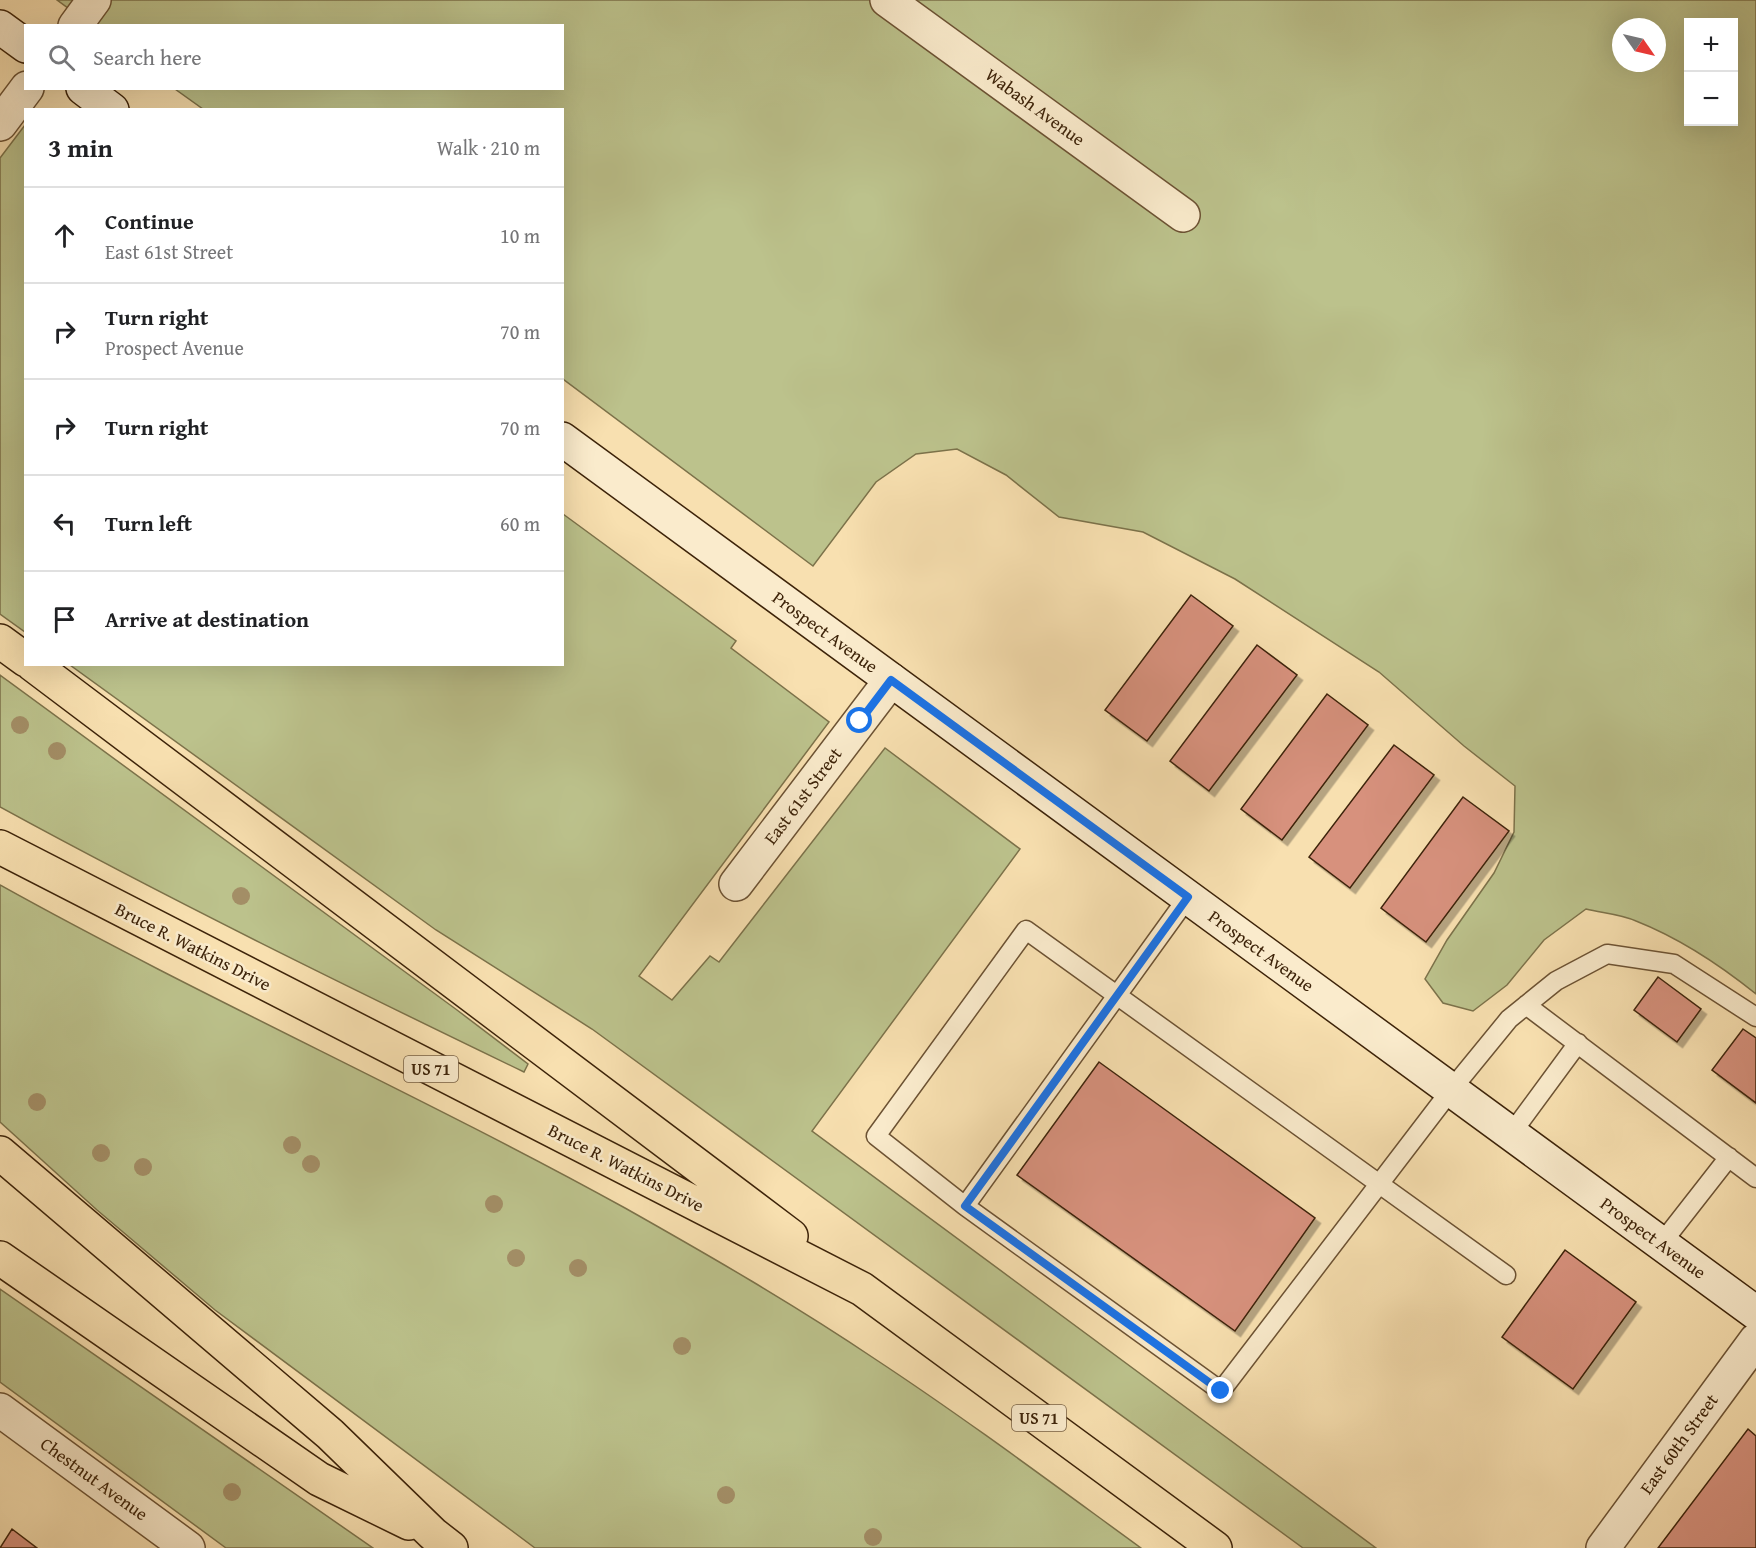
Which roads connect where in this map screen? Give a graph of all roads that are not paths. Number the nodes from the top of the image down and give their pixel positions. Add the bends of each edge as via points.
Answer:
1 (94, 0) edge
2 (887, 0) edge
3 (76, 24) edge
4 (0, 27) edge
5 (24, 45) edge
6 (26, 90) edge
7 (86, 90) edge
8 (109, 108) edge
9 (0, 124) edge
10 (1183, 215) dead end
11 (564, 440) edge
12 (0, 641) edge
13 (24, 659) edge
14 (35, 666) edge
15 (891, 680) junction
16 (0, 847) edge
17 (736, 884) dead end
18 (1188, 897) junction
19 (1117, 995) junction
20 (1526, 1005) junction
21 (1756, 1017) edge
22 (1578, 1043) junction
23 (1451, 1090) junction
24 (1511, 1134) junction
25 (0, 1153) edge
26 (1729, 1157) junction
27 (1756, 1178) edge
28 (1379, 1184) junction
29 (965, 1206) junction
30 (1661, 1244) junction
31 (0, 1258) edge
32 (1506, 1275) dead end
33 (862, 1289) junction
34 (1753, 1306) edge
35 (1756, 1340) edge
36 (0, 1410) edge
37 (442, 1541) edge
38 (188, 1548) edge
39 (1215, 1548) edge
40 (1603, 1548) edge

1 - 3 main road
2 - 10 main road, Wabash Avenue
4 - 5 main road
6 - 9 main road
7 - 8 main road
11 - 15 main road, Prospect Avenue
12 - 13 highway
14 - 33 highway
15 - 17 main road, East 61st Street
15 - 18 main road, Prospect Avenue
16 - 33 highway, Bruce R. Watkins Drive / US 71
18 - 19 lane
18 - 23 main road, Prospect Avenue
19 - 28 lane
19 - 29 lane
19 - 29 lane via 1026,930 876,1136
20 - 21 lane via 1556,981 1607,954 1674,964
20 - 22 lane
20 - 23 lane via 1509,1019
22 - 24 lane
22 - 26 lane
23 - 24 main road, Prospect Avenue
23 - 28 lane
24 - 30 main road, Prospect Avenue
25 - 37 highway via 330,1434
26 - 27 lane
26 - 30 lane
28 - 29 lane via 1221,1391
28 - 32 lane
30 - 34 main road, Prospect Avenue
31 - 37 highway via 319,1479
33 - 39 highway, Bruce R. Watkins Drive / US 71
35 - 40 main road, East 60th Street
36 - 38 main road, Chestnut Avenue

